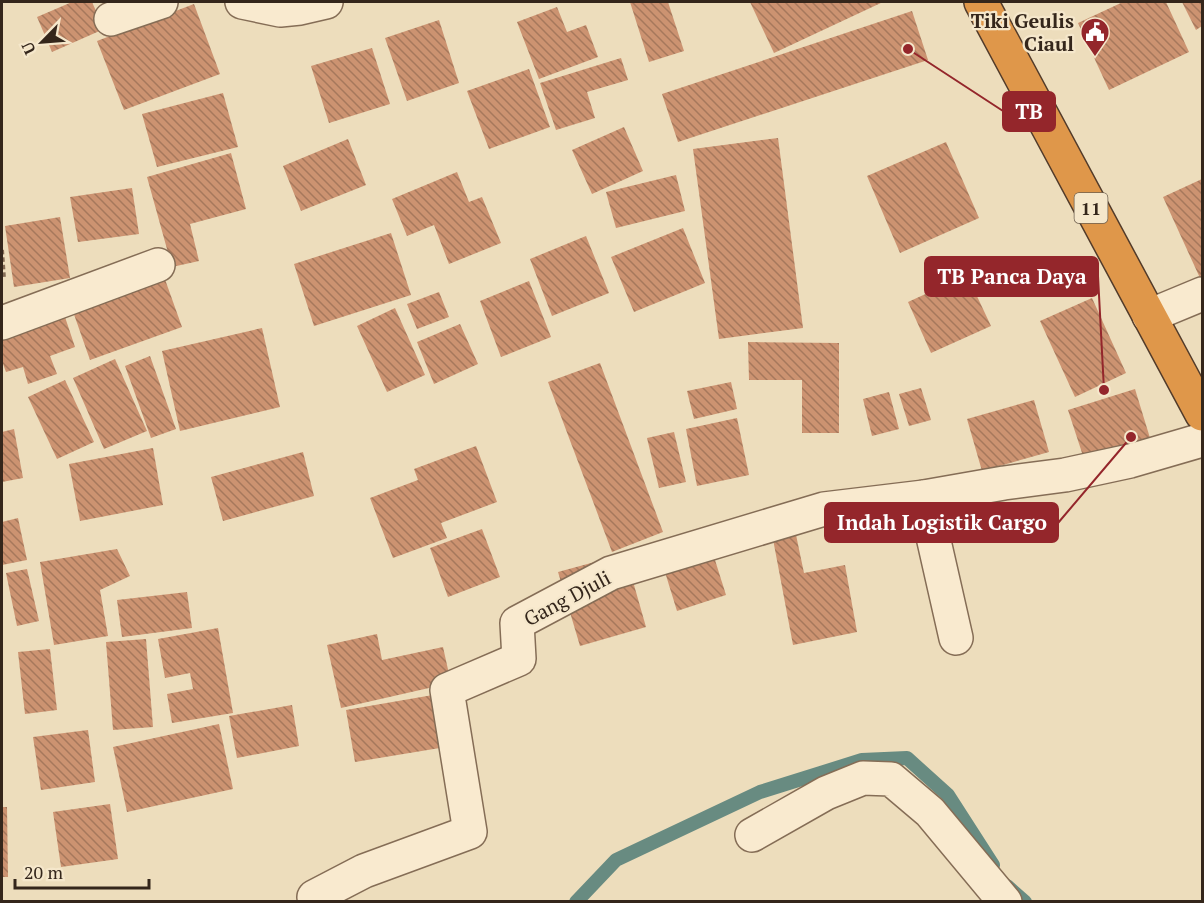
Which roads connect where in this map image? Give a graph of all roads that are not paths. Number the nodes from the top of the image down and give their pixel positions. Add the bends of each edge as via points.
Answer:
1 (161, 2) edge
2 (242, 2) edge
3 (326, 2) edge
4 (981, 2) edge
5 (111, 19) dead end
6 (158, 265) dead end
7 (1203, 294) edge
8 (1149, 316) junction
9 (2, 323) edge
10 (1203, 414) edge
11 (1203, 440) edge
12 (924, 497) junction
13 (956, 638) dead end
14 (752, 835) dead end
15 (314, 897) dead end
16 (1005, 902) edge

1 - 5 street
2 - 3 street via 280,10
4 - 8 highway, 11
6 - 9 street
7 - 8 street
8 - 10 highway, 11
11 - 12 street, Gang Djuli via 1065,475
12 - 13 street
12 - 15 street, Gang Djuli via 824,509 611,573 517,623 519,659 447,690 470,832 364,871
14 - 16 street via 826,793 864,778 891,779 930,812

